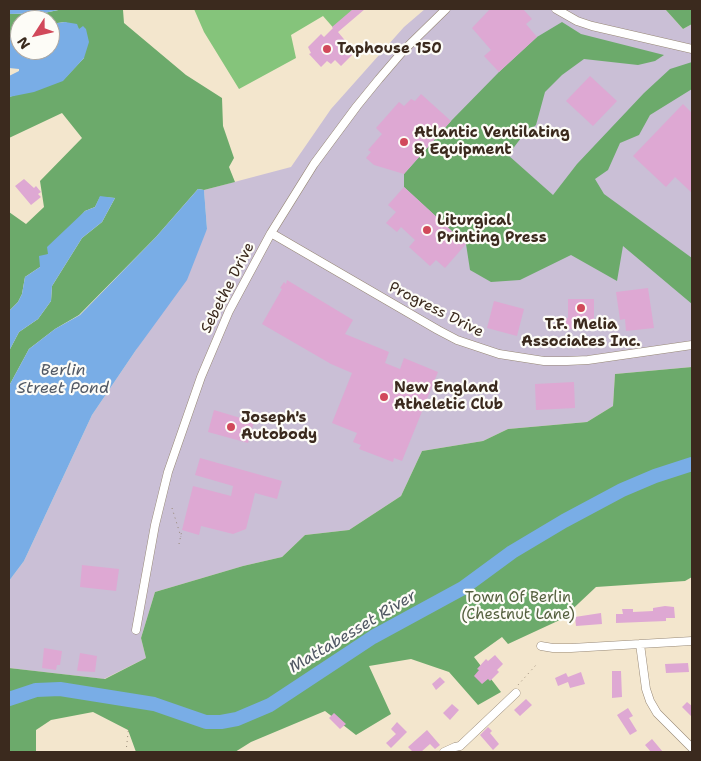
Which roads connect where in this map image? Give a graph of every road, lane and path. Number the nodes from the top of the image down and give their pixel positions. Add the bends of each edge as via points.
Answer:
1 (446, 9) edge
2 (556, 9) edge
3 (692, 48) edge
4 (271, 233) junction
5 (692, 345) edge
6 (172, 508) dead end
7 (182, 530) dead end
8 (181, 537) junction
9 (179, 544) dead end
10 (136, 630) dead end
11 (692, 641) edge
12 (640, 644) junction
13 (541, 646) dead end
14 (536, 666) dead end
15 (517, 689) joint
16 (129, 724) dead end
17 (692, 748) edge
18 (126, 752) edge
19 (444, 752) edge

1 - 4 street, Sebethe Drive via 403,51 357,106 314,164
2 - 3 street via 592,26
4 - 5 street, Progress Drive via 438,330 499,354 567,361
4 - 10 street, Sebethe Drive via 229,311 186,415 158,509
6 - 8 path
7 - 8 path
8 - 9 path
11 - 12 street
12 - 13 street via 571,648
12 - 17 street via 650,701 657,713
14 - 15 path
15 - 19 street via 464,748
16 - 18 path

